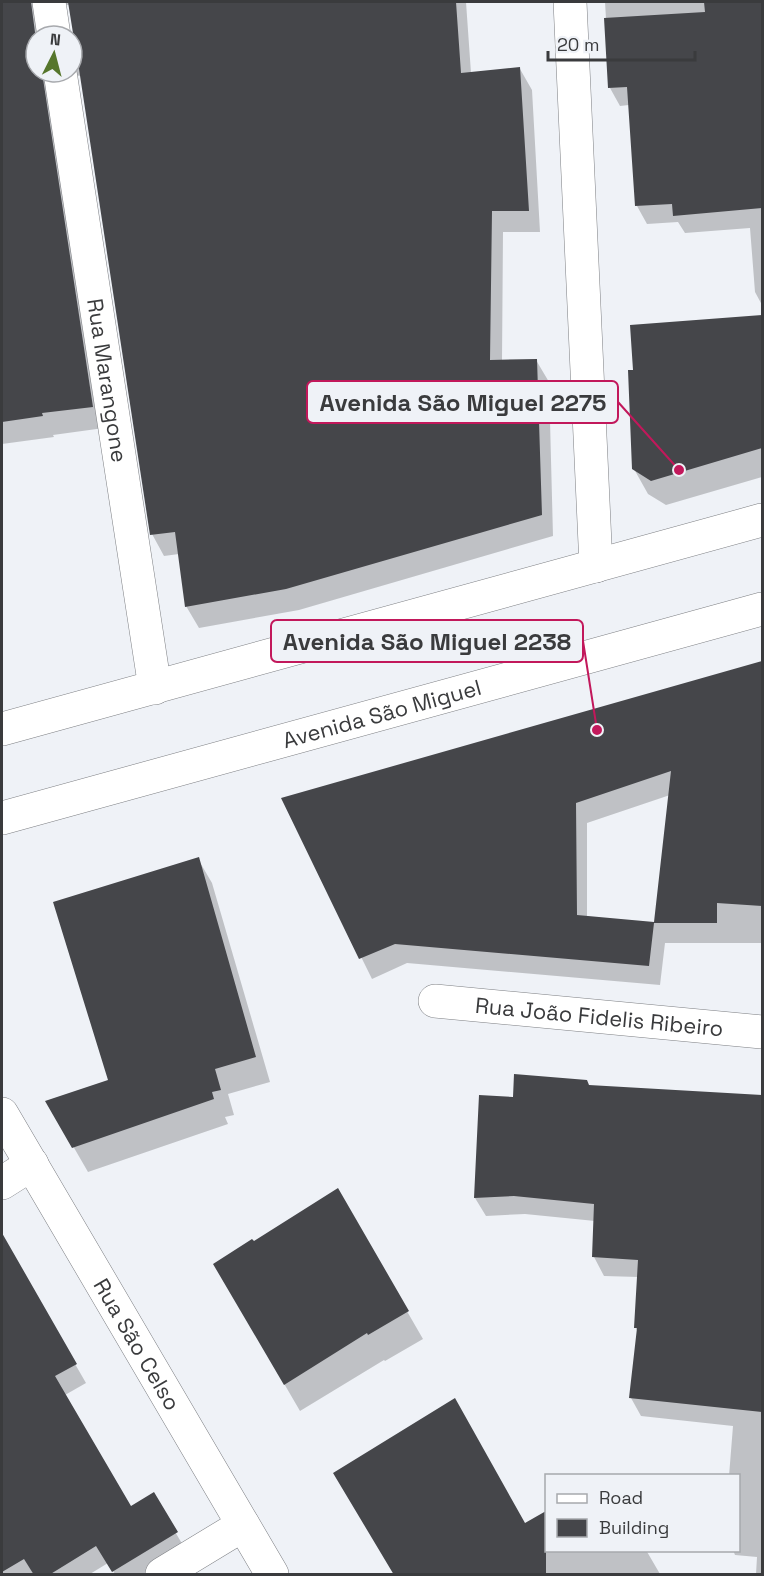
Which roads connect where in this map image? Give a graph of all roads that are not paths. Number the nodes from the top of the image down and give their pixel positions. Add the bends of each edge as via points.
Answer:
1 (49, 2) edge
2 (570, 2) edge
3 (52, 24) edge
4 (62, 84) edge
5 (762, 520) edge
6 (596, 566) junction
7 (762, 609) edge
8 (155, 688) junction
9 (2, 729) edge
10 (2, 818) edge
11 (435, 1001) dead end
12 (762, 1032) edge
13 (2, 1114) edge
14 (32, 1164) junction
15 (2, 1183) edge
16 (243, 1525) junction
17 (162, 1575) edge
18 (272, 1575) edge

1 - 3 street
2 - 6 street
4 - 8 street, Rua Marangone
5 - 6 street
6 - 8 street
7 - 10 street, Avenida São Miguel
8 - 9 street
11 - 12 street, Rua João Fidelis Ribeiro
13 - 14 street, Rua São Celso
14 - 15 street
14 - 16 street, Rua São Celso
16 - 17 street
16 - 18 street, Rua São Celso

